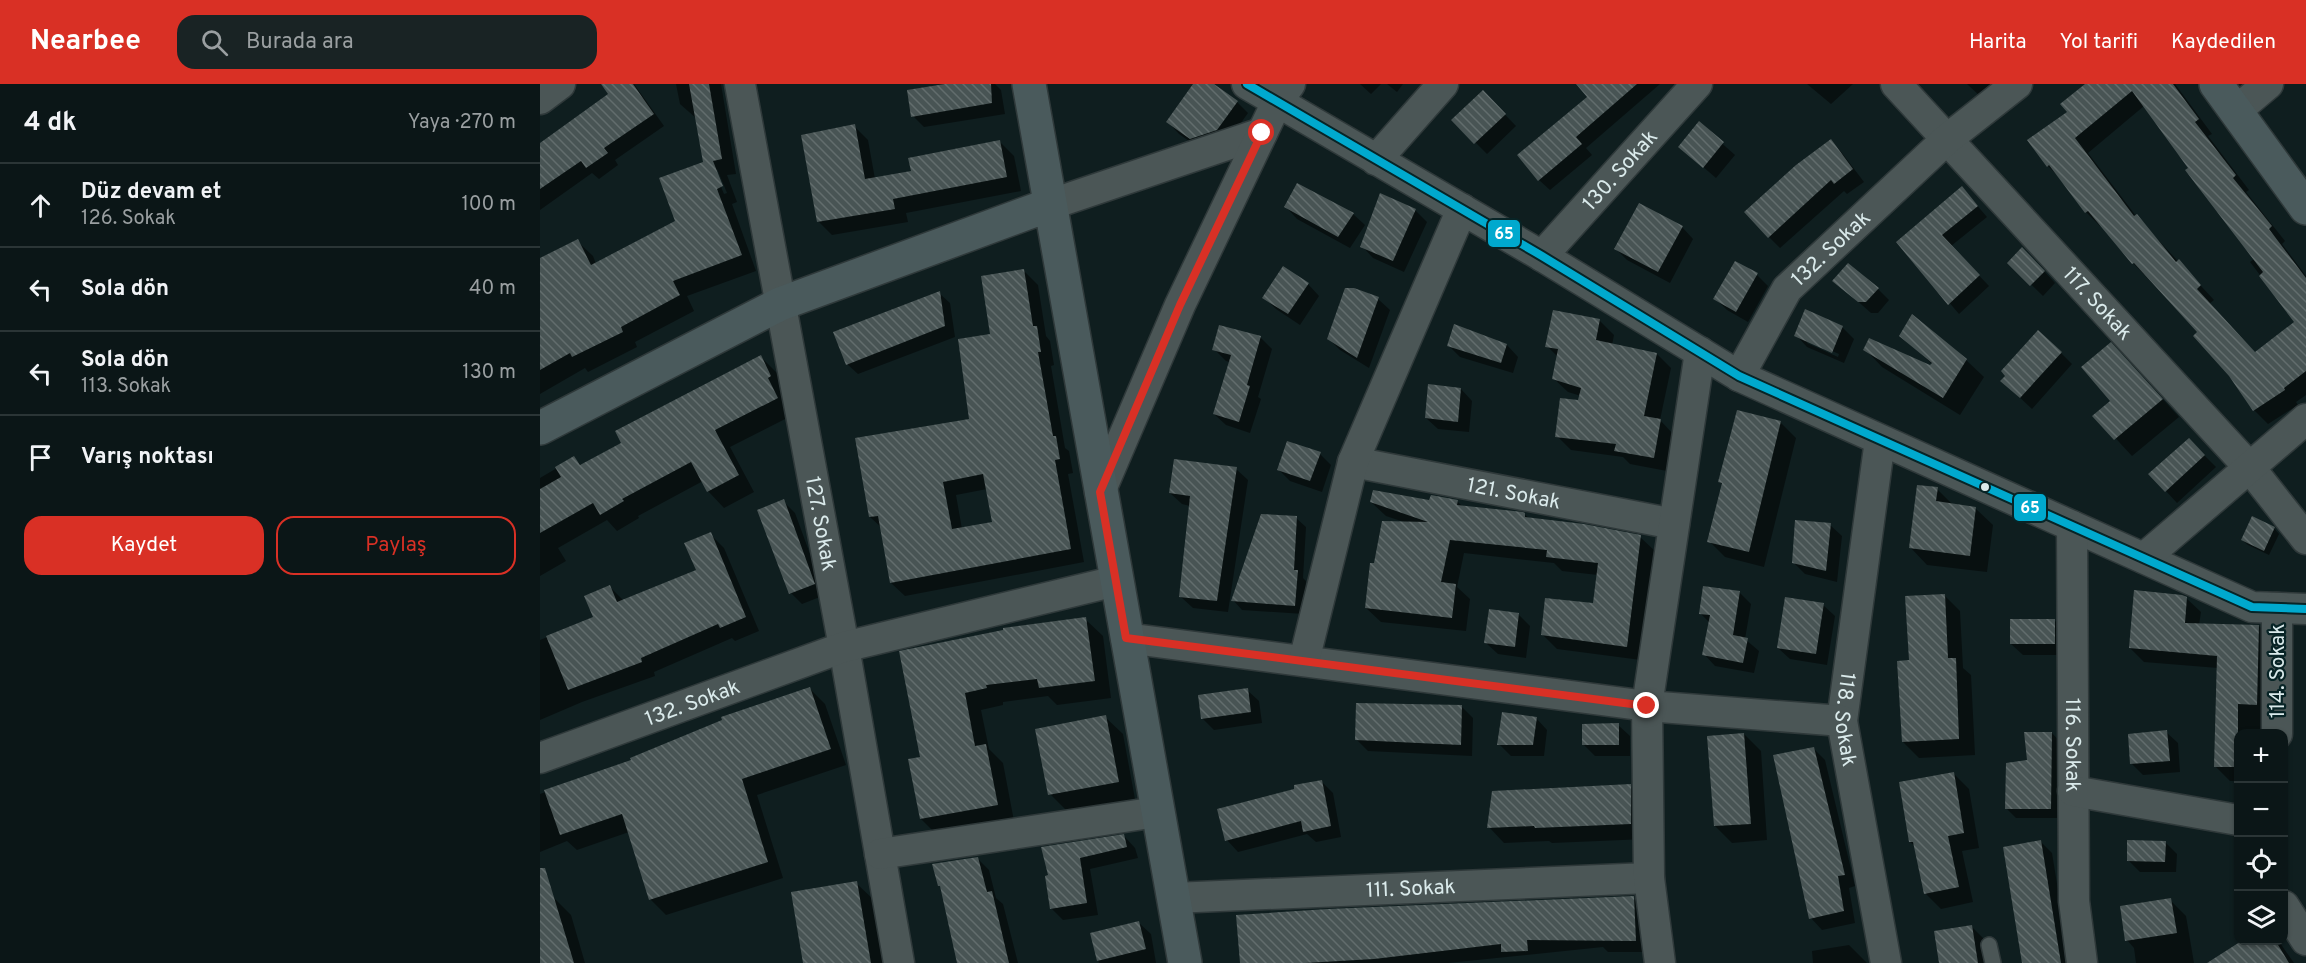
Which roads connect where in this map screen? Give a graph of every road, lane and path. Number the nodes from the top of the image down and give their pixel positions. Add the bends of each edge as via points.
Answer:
1 (560, 84) edge
2 (740, 84) edge
3 (1029, 84) edge
4 (1247, 84) edge
5 (1443, 84) edge
6 (1697, 84) edge
7 (1896, 84) edge
8 (2017, 84) edge
9 (2216, 84) edge
10 (2268, 84) edge
11 (1283, 93) edge
12 (540, 99) edge
13 (2236, 111) junction
14 (1262, 133) junction
15 (1946, 140) junction
16 (1376, 160) junction
17 (1049, 206) junction
18 (2306, 208) edge
19 (1462, 210) junction
20 (1542, 256) junction
21 (780, 304) junction
22 (1700, 352) junction
23 (1739, 376) junction
24 (2306, 419) edge
25 (540, 428) edge
26 (1880, 440) junction
27 (1353, 462) junction
28 (2250, 468) junction
29 (1100, 492) junction
30 (1674, 524) junction
31 (2072, 526) junction
32 (2306, 538) edge
33 (2144, 558) junction
34 (1116, 581) junction
35 (2291, 609) edge
36 (1126, 638) junction
37 (844, 647) junction
38 (1304, 661) junction
39 (1647, 706) junction
40 (1842, 721) junction
41 (2278, 729) edge
42 (540, 758) edge
43 (2073, 791) junction
44 (1157, 812) junction
45 (2234, 819) edge
46 (880, 854) junction
47 (1648, 878) junction
48 (1173, 898) junction
49 (2288, 913) edge
50 (2306, 940) edge
51 (1989, 945) dead end
52 (899, 963) edge
53 (1185, 963) edge
54 (1660, 963) edge
55 (1886, 963) edge
56 (1993, 963) edge
57 (2082, 963) edge

1 - 12 street
2 - 21 street, 127. Sokak
3 - 17 main road
4 - 11 street
5 - 16 street
6 - 20 street, 130. Sokak
7 - 15 street, 117. Sokak
8 - 15 street, 132. Sokak
9 - 13 main road
10 - 13 street
11 - 14 street
11 - 16 street
13 - 18 main road
14 - 17 street
14 - 29 street via 1180,305
15 - 23 street, 132. Sokak via 1787,289
15 - 28 street, 117. Sokak
16 - 19 street
17 - 21 main road
17 - 29 main road
19 - 20 street
19 - 27 street
20 - 22 street
21 - 25 main road
21 - 37 street, 127. Sokak
22 - 23 street
22 - 30 street
23 - 26 street
24 - 28 street
26 - 31 street
26 - 40 street, 118. Sokak
27 - 30 street, 121. Sokak
27 - 38 street
28 - 32 street, 117. Sokak
28 - 33 street
29 - 34 main road
30 - 39 street
31 - 33 street
31 - 43 street, 116. Sokak
33 - 35 street via 2252,607
34 - 36 main road
34 - 37 street, 132. Sokak
35 - 41 street, 114. Sokak
36 - 38 street
36 - 44 main road
37 - 42 street, 132. Sokak
37 - 46 street, 127. Sokak
38 - 39 street
39 - 40 street
39 - 47 street
40 - 55 street, 118. Sokak
43 - 45 street
43 - 57 street, 116. Sokak via 2074,901
44 - 46 street
44 - 48 main road
46 - 52 street, 127. Sokak
47 - 48 street, 111. Sokak
47 - 54 street
48 - 53 main road
49 - 50 street
51 - 56 lane

